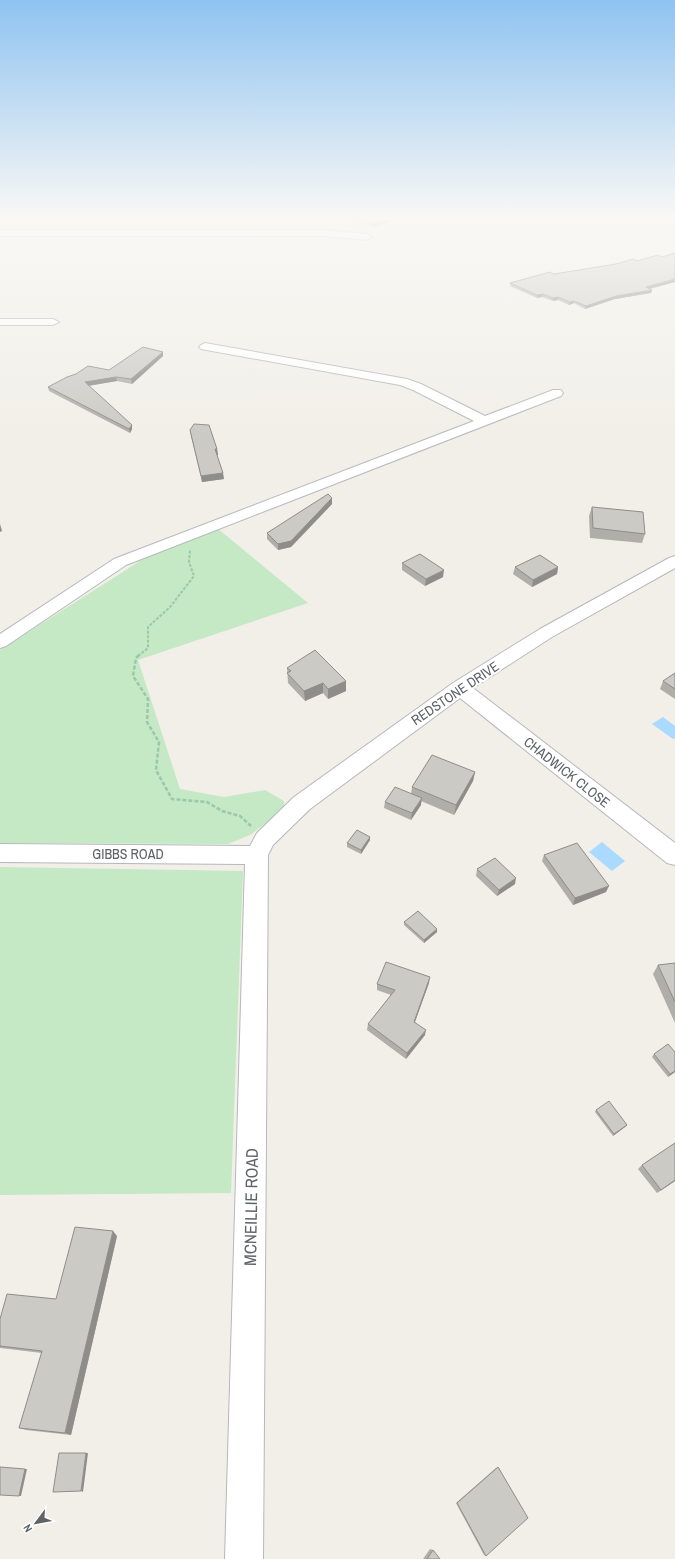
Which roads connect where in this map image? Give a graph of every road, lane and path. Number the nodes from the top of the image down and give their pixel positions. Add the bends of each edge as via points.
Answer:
1 (0, 322) edge
2 (53, 322) dead end
3 (205, 347) dead end
4 (557, 393) dead end
5 (485, 421) junction
6 (184, 538) junction
7 (675, 561) edge
8 (0, 642) edge
9 (460, 688) junction
10 (261, 847) junction
11 (0, 853) edge
12 (675, 856) edge
13 (244, 1559) edge

1 - 2 street
3 - 5 street via 403,382 417,386
4 - 5 street
5 - 6 street
6 - 8 street via 120,562
6 - 10 path via 190,547 189,562 194,576 170,607 148,627 148,648 136,658 133,676 148,699 147,722 159,742 156,770 172,799 208,802 222,811 240,816
7 - 9 street, REDSTONE DRIVE via 558,626
9 - 10 street, REDSTONE DRIVE via 322,787 302,803
9 - 12 street, CHADWICK CLOSE
10 - 11 street, GIBBS ROAD
10 - 13 street, MCNEILLIE ROAD

